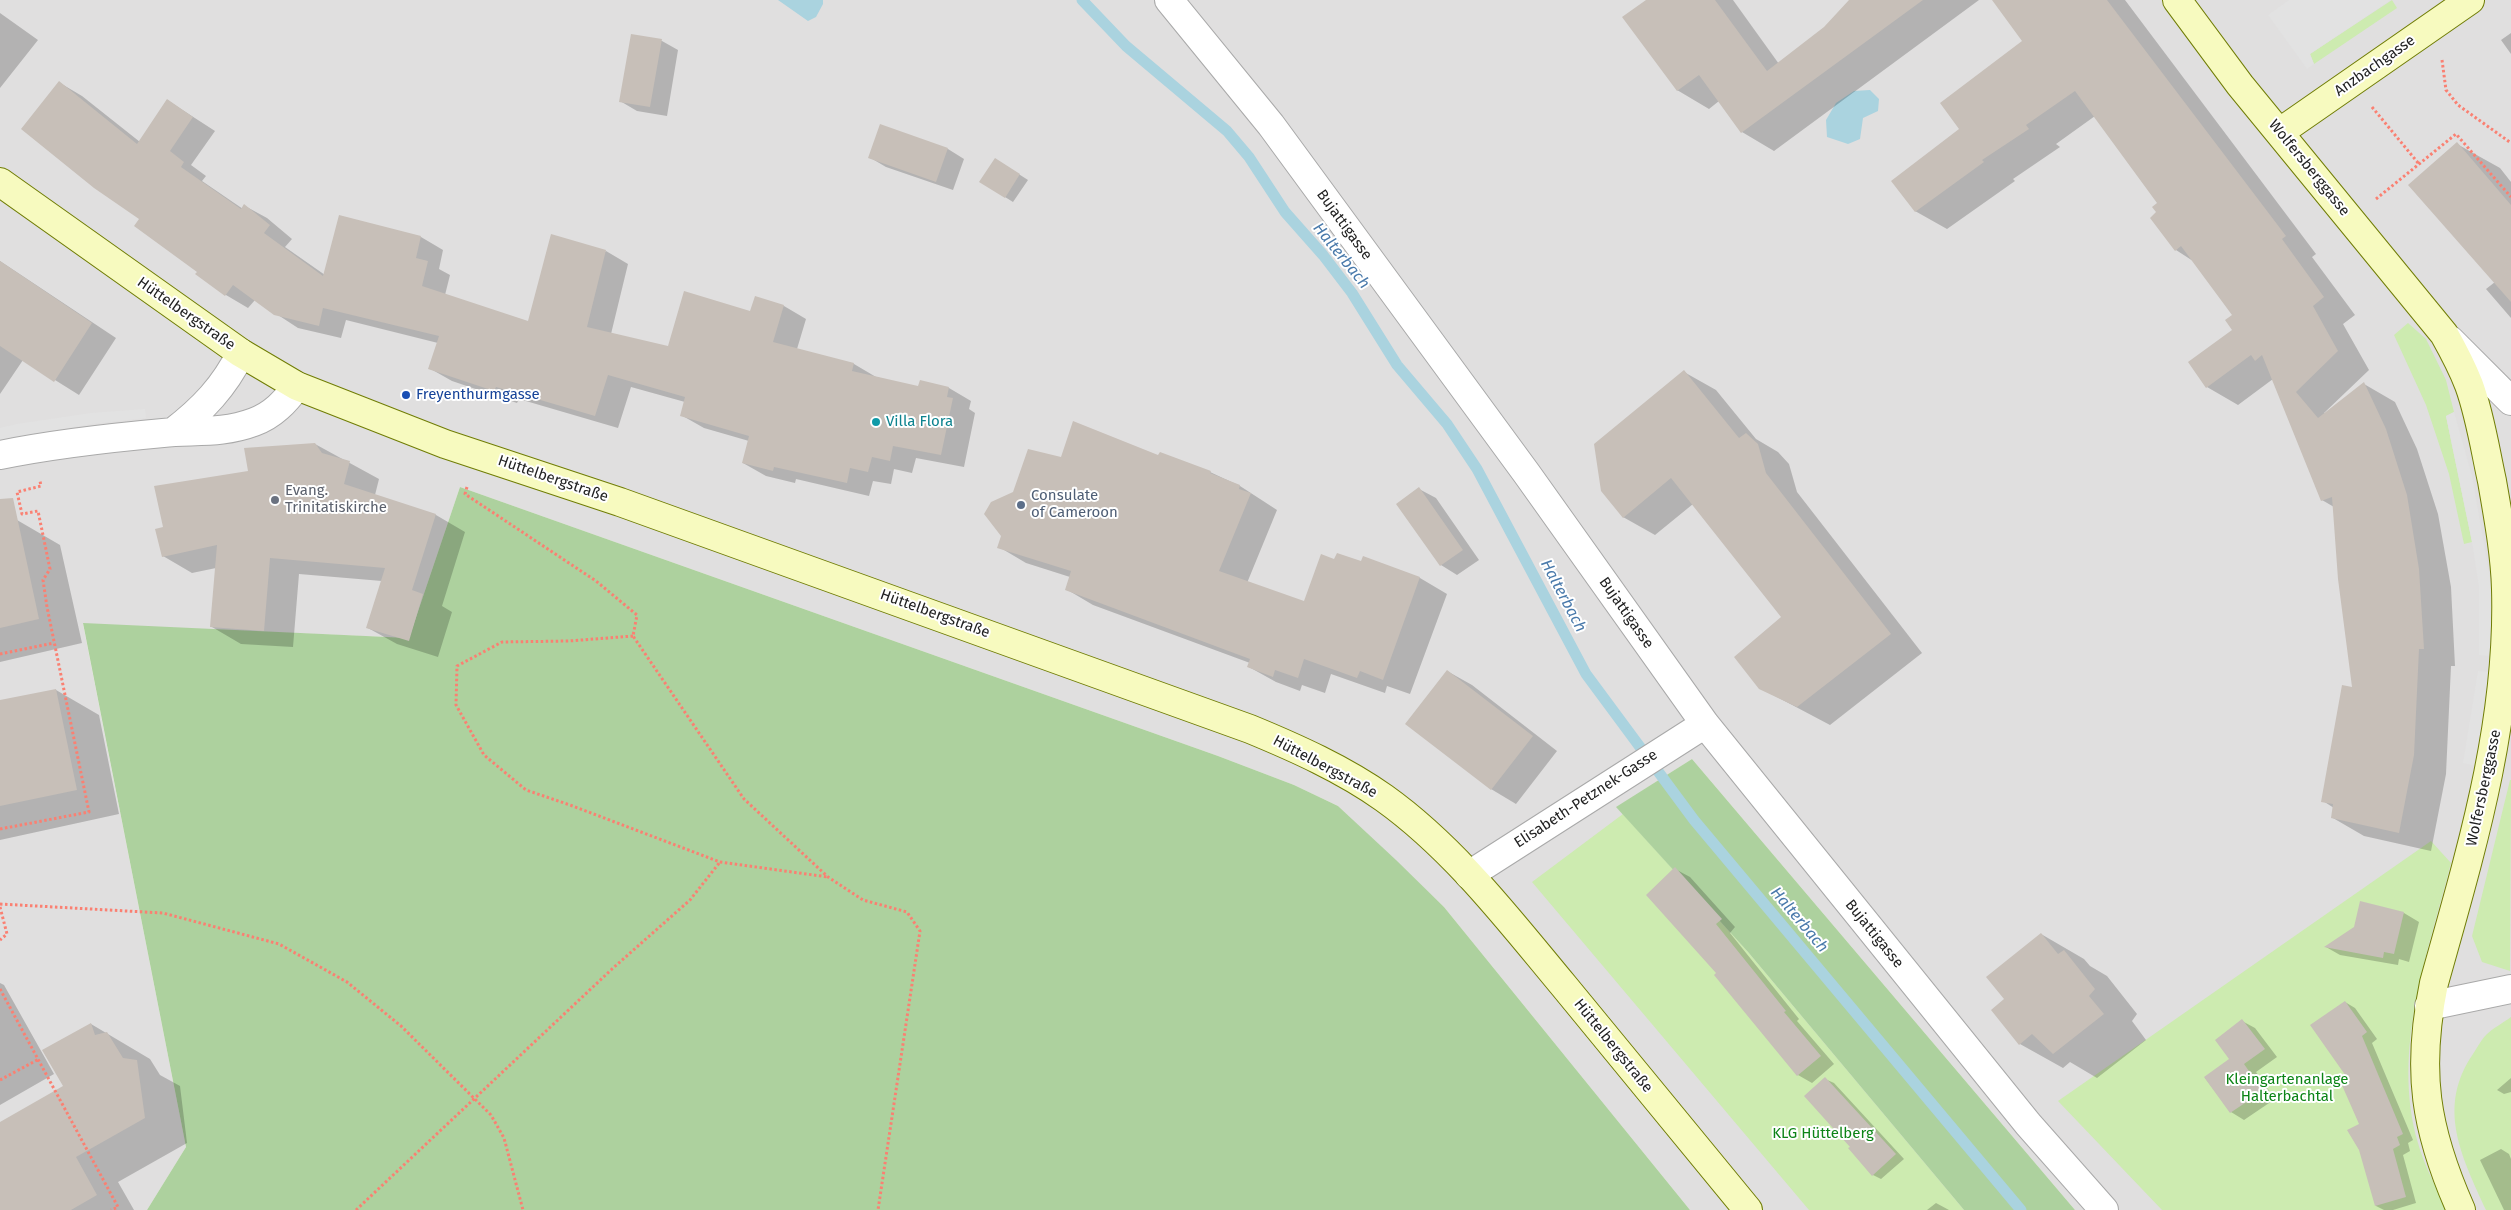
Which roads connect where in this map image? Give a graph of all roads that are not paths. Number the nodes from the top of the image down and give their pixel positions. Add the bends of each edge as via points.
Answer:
1 (1169, 0) edge
2 (2177, 0) edge
3 (2470, 0) edge
4 (2280, 132) junction
5 (0, 182) edge
6 (2444, 334) junction
7 (241, 353) junction
8 (297, 386) junction
9 (2511, 401) edge
10 (173, 432) junction
11 (0, 455) edge
12 (2506, 713) edge
13 (1705, 724) junction
14 (1469, 875) junction
15 (2511, 989) edge
16 (2429, 1006) junction
17 (1748, 1210) edge
18 (2104, 1210) edge
19 (2461, 1210) edge

1 - 13 street, Bujattigasse via 1277,133
2 - 4 main road, Wolfersberggasse via 2210,47
3 - 4 main road, Anzbachgasse
4 - 6 main road, Wolfersberggasse
5 - 7 main road, Hüttelbergstraße
6 - 9 street, Wolfersberggasse
6 - 12 main road, Wolfersberggasse via 2474,402 2496,506 2506,588
7 - 8 main road, Hüttelbergstraße
7 - 10 street via 220,389
8 - 10 street via 278,408 255,422 215,431
8 - 14 main road, Hüttelbergstraße via 444,444 812,570 1103,674 1286,744 1384,798
10 - 11 street via 61,443
12 - 16 main road, Wolfersberggasse
13 - 14 street, Elisabeth-Petznek-Gasse
13 - 18 street, Bujattigasse via 2028,1124
14 - 17 main road, Hüttelbergstraße
15 - 16 street
16 - 19 main road, Wolfersberggasse via 2424,1067 2427,1106 2444,1172

